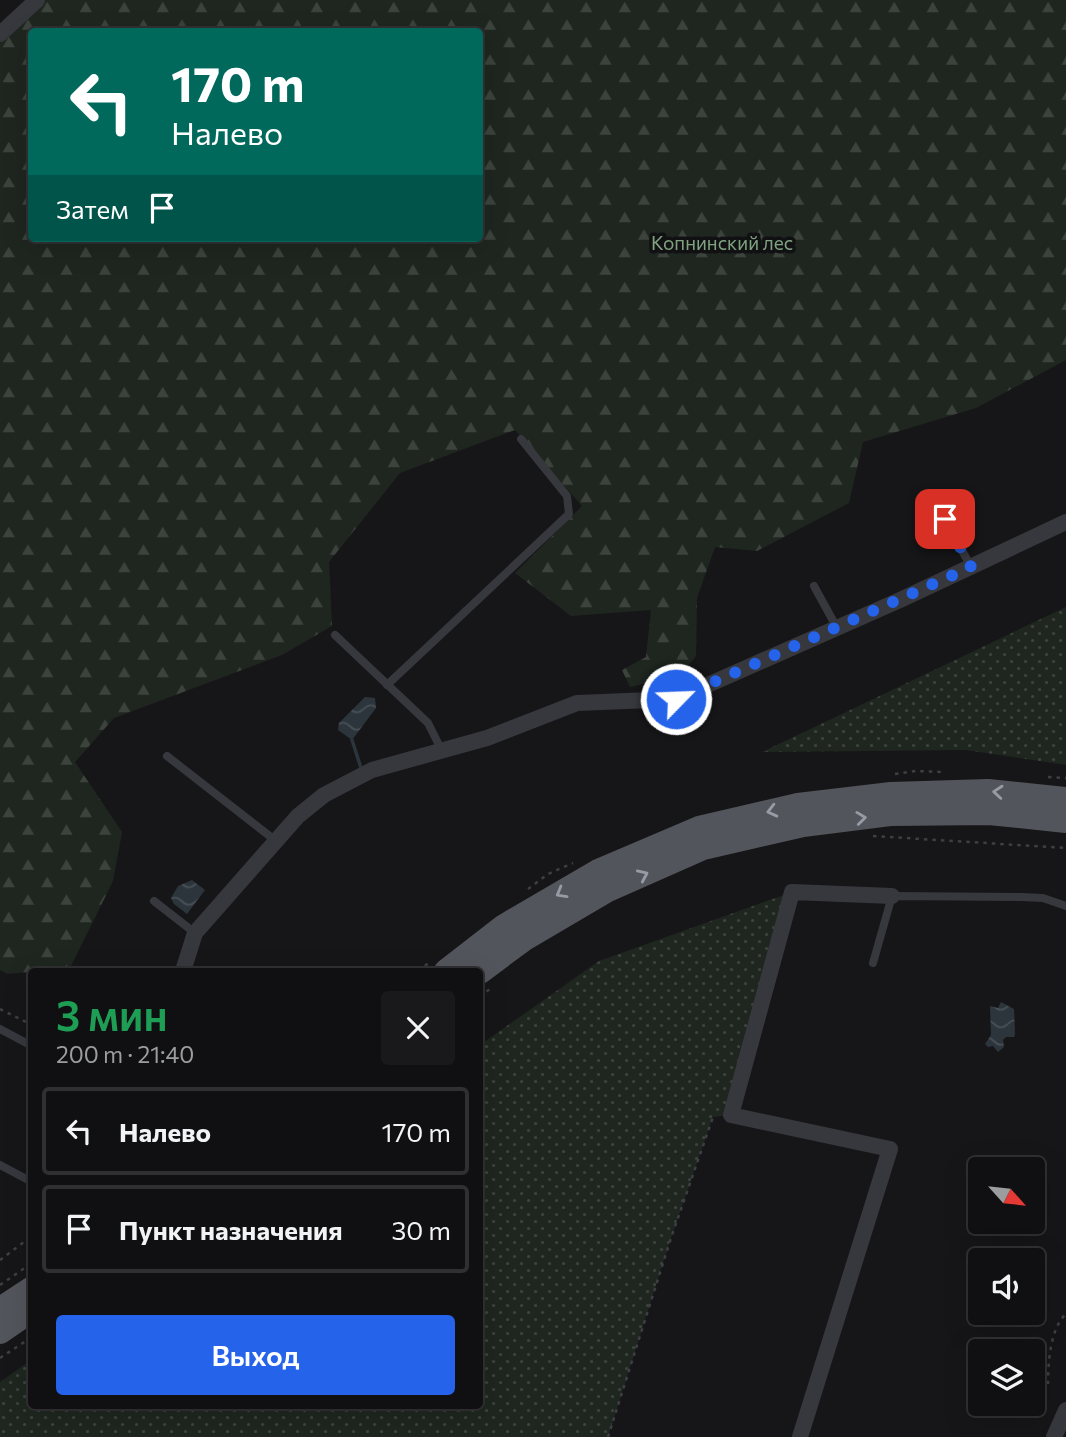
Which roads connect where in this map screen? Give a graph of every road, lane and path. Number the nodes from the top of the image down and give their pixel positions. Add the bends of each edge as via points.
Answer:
1 (37, 0) edge
2 (0, 34) edge
3 (521, 439) dead end
4 (945, 519) dead end
5 (1066, 523) edge
6 (971, 567) junction
7 (814, 586) dead end
8 (837, 628) junction
9 (335, 635) dead end
10 (387, 685) junction
11 (442, 751) junction
12 (166, 756) dead end
13 (1066, 799) edge
14 (1066, 821) edge
15 (871, 836) dead end
16 (276, 841) junction
17 (1066, 848) edge
18 (892, 896) junction
19 (154, 901) dead end
20 (1066, 906) edge
21 (195, 933) junction
22 (873, 963) dead end
23 (184, 968) edge
24 (450, 968) edge
25 (490, 977) edge
26 (0, 1009) edge
27 (28, 1023) edge
28 (0, 1030) edge
29 (28, 1044) edge
30 (731, 1115) junction
31 (0, 1165) edge
32 (28, 1180) edge
33 (28, 1239) edge
34 (0, 1260) edge
35 (28, 1266) edge
36 (0, 1285) edge
37 (28, 1291) edge
38 (0, 1309) edge
39 (28, 1313) edge
40 (1066, 1314) edge
41 (0, 1332) edge
42 (28, 1340) edge
43 (0, 1358) edge
44 (1048, 1384) dead end
45 (1066, 1410) edge
46 (608, 1437) edge
47 (800, 1437) edge
48 (1054, 1437) edge

1 - 2 street
3 - 10 lane via 567,496 569,514
4 - 6 lane
5 - 6 street
6 - 8 street
7 - 8 lane
8 - 11 street via 676,699 578,703
9 - 10 lane
10 - 11 lane via 428,723
11 - 16 street via 372,771 324,794
12 - 16 lane
13 -> 24 main road via 988,791 891,794 798,804 699,828 598,871 504,926
25 -> 14 main road via 523,940 608,890 704,848 803,825 890,814 989,813
15 - 17 path
16 - 21 street
18 - 20 lane via 1043,898
18 - 22 lane
18 - 30 street via 792,892
19 - 21 lane
21 - 23 street
26 - 27 path
28 - 29 lane
30 - 46 path via 713,1117
30 - 47 street via 890,1149
31 - 32 lane
33 - 34 path
35 - 36 path
37 - 38 main road
39 - 41 main road
40 - 44 path via 1060,1319 1048,1359
42 - 43 path
45 - 48 street

